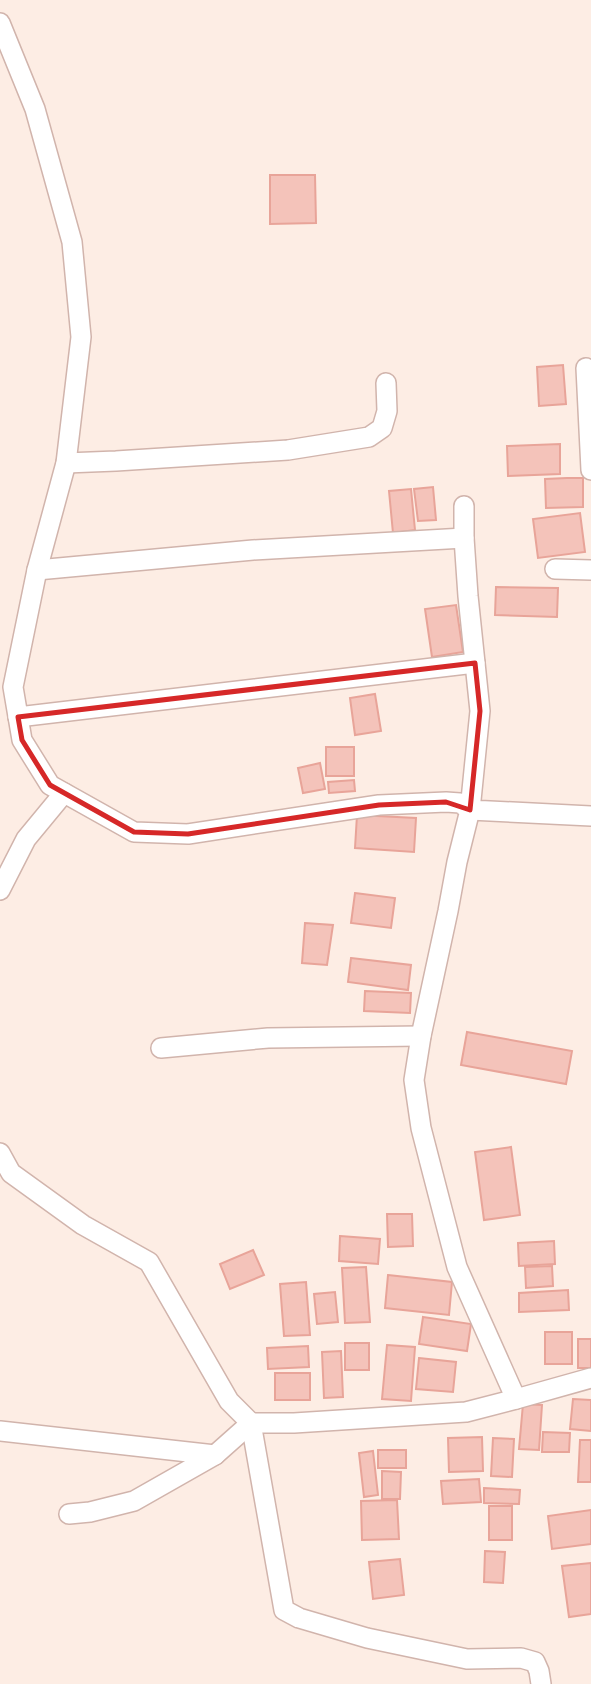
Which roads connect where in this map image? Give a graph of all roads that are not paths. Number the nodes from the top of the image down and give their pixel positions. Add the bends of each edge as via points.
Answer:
1 (0, 23) edge
2 (586, 368) dead end
3 (386, 383) dead end
4 (65, 463) junction
5 (591, 470) edge
6 (464, 506) dead end
7 (464, 538) junction
8 (555, 569) dead end
9 (37, 570) junction
10 (591, 570) edge
11 (475, 663) junction
12 (18, 717) junction
13 (64, 793) junction
14 (470, 810) junction
15 (591, 816) edge
16 (0, 890) edge
17 (421, 1037) junction
18 (161, 1048) dead end
19 (0, 1153) edge
20 (591, 1378) edge
21 (516, 1399) junction
22 (251, 1423) junction
23 (0, 1431) edge
24 (215, 1455) junction
25 (69, 1514) dead end
26 (541, 1684) edge

1 - 4 street via 35,109 72,242 81,337
2 - 5 street
3 - 4 street via 382,428 369,437 288,450
4 - 9 street
6 - 7 street
7 - 9 street via 253,550
7 - 11 street
8 - 10 street
9 - 12 street via 13,687
11 - 12 street
11 - 14 street via 480,711
12 - 13 street via 22,740 50,785
13 - 14 street via 134,832 188,834 379,805 460,803
13 - 16 street via 26,839
14 - 15 street
14 - 17 street
17 - 18 street via 268,1038
17 - 21 street via 414,1080 421,1128 453,1254
19 - 22 street via 11,1173 83,1226 149,1262 229,1401
20 - 21 street
21 - 22 street via 466,1412
22 - 24 street
22 - 26 street via 284,1609 299,1618 367,1638 467,1659 522,1658 535,1662
23 - 24 street
24 - 25 street via 134,1502

